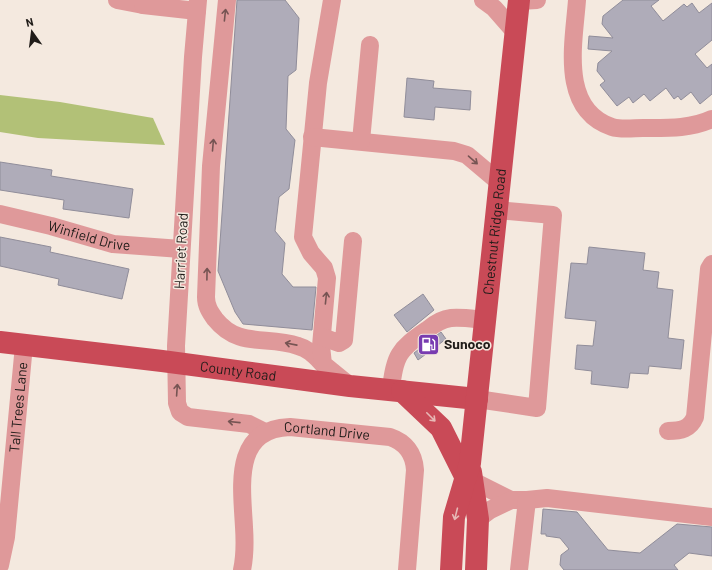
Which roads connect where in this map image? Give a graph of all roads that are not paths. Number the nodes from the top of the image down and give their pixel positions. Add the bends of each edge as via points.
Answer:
1 (115, 0) edge
2 (227, 0) edge
3 (332, 0) edge
4 (483, 0) edge
5 (525, 0) edge
6 (577, 0) edge
7 (143, 3) edge
8 (198, 5) edge
9 (515, 32) junction
10 (370, 45) dead end
11 (192, 57) junction
12 (220, 60) junction
13 (712, 118) edge
14 (312, 137) junction
15 (361, 142) junction
16 (499, 182) junction
17 (497, 210) junction
18 (0, 214) edge
19 (353, 241) dead end
20 (180, 249) junction
21 (712, 264) edge
22 (485, 320) junction
23 (322, 337) junction
24 (0, 342) edge
25 (24, 345) junction
26 (177, 363) junction
27 (323, 364) junction
28 (350, 386) junction
29 (397, 391) junction
30 (477, 399) junction
31 (668, 431) dead end
32 (265, 432) junction
33 (469, 474) junction
34 (519, 500) junction
35 (712, 517) edge
36 (478, 519) junction
37 (0, 565) edge
38 (242, 570) edge
39 (407, 570) edge
40 (451, 570) edge
41 (476, 570) edge
42 (519, 570) edge

1 - 7 street
12 -> 2 street
3 - 14 street
4 - 9 street via 494,8
5 - 9 main road, Chestnut Ridge Road
6 - 13 street via 572,67 578,95 587,110 598,120 614,127 671,129
7 - 8 street
8 - 11 street, Harriet Road
9 - 16 main road, Chestnut Ridge Road
10 - 15 street
11 - 12 street
11 - 20 street, Harriet Road
27 -> 12 street via 311,352 298,346 231,334 221,327 208,307 206,297 211,166
14 - 15 street
23 -> 14 street via 327,278 324,268 311,253 303,237
15 -> 16 street via 443,149 468,155
16 - 17 main road, Chestnut Ridge Road
17 - 22 main road, Chestnut Ridge Road
17 - 30 street via 553,215 537,408
18 - 20 street, Winfield Drive via 114,244
19 - 23 street via 344,340 339,343
20 - 26 street, Harriet Road
21 - 31 street via 709,269 695,417 686,429
22 - 29 street via 449,318 439,321 408,342 394,365
22 - 30 main road, Chestnut Ridge Road
23 - 27 street
24 - 25 main road, County Road
25 - 26 main road, County Road
25 - 37 street, Tall Trees Lane via 6,537
26 - 28 main road, County Road
32 -> 26 street, Harriet Road via 249,424 183,415 177,403
27 - 28 street
28 - 29 main road, County Road
29 - 30 main road, County Road
29 -> 33 main road via 441,428
30 - 33 main road, Chestnut Ridge Road
32 - 38 street, Cortland Drive via 250,448 243,468 245,549
32 - 39 street, Cortland Drive via 290,427 390,437 404,445 413,458 415,470
33 - 34 street
33 - 36 main road, Chestnut Ridge Road
33 -> 40 main road, Chestnut Ridge Road via 454,517
34 - 35 street via 547,498
34 - 36 street via 490,510
34 - 42 street
36 - 41 main road, Chestnut Ridge Road

